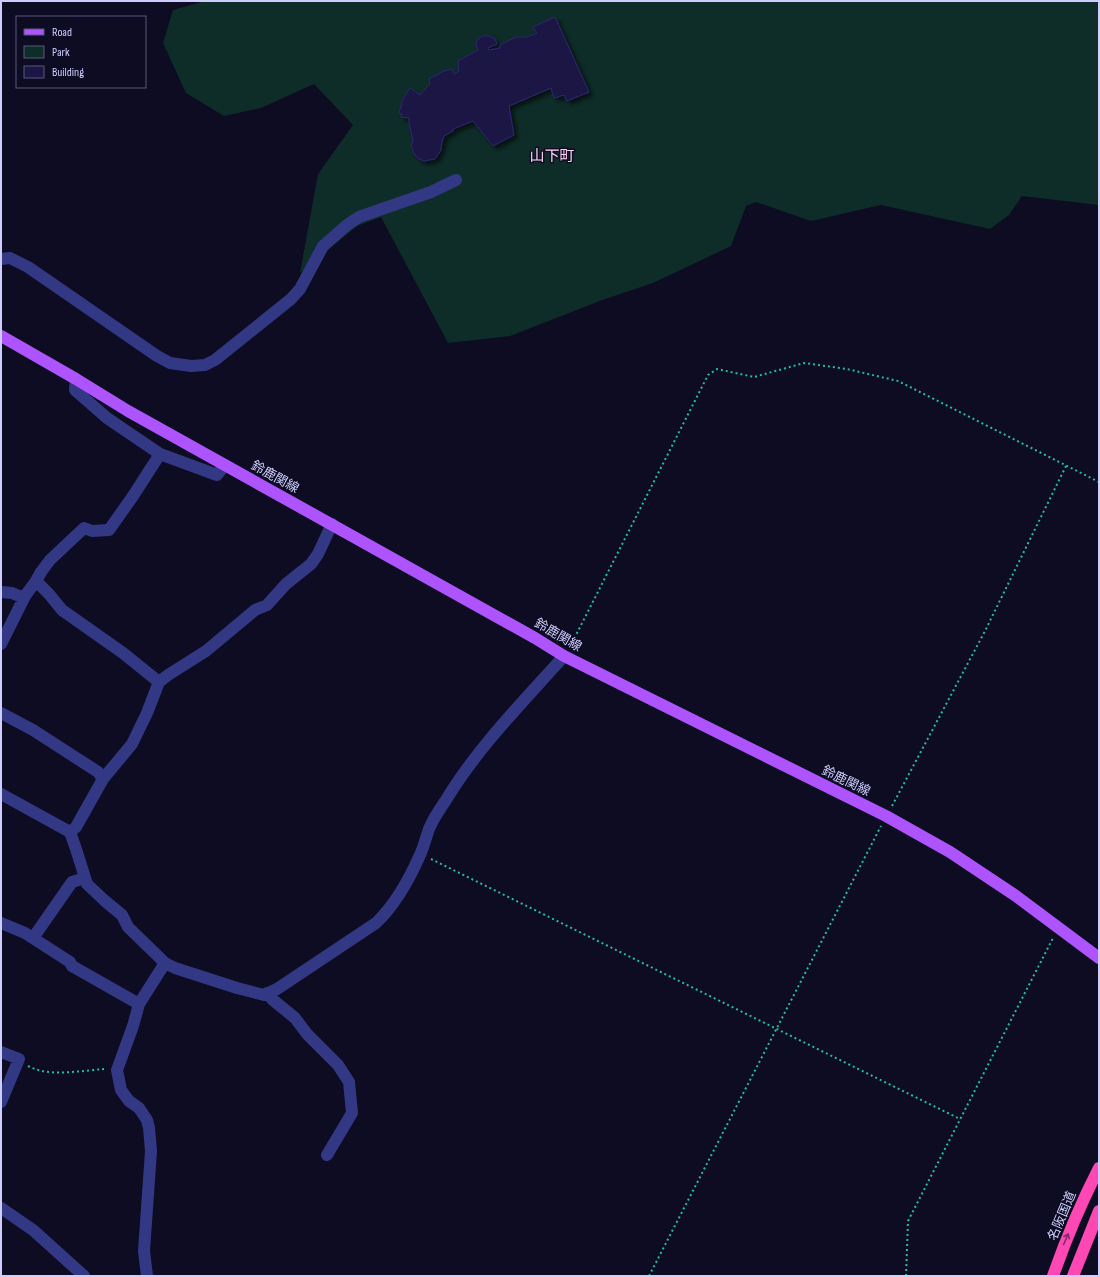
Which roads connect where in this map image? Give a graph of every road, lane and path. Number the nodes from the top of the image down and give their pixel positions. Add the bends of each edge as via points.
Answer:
1 (456, 180) dead end
2 (1, 259) edge
3 (1, 336) edge
4 (76, 379) junction
5 (160, 454) junction
6 (225, 465) junction
7 (1066, 466) junction
8 (1099, 482) edge
9 (332, 524) junction
10 (36, 581) junction
11 (1, 592) edge
12 (24, 598) junction
13 (1, 644) edge
14 (564, 656) junction
15 (159, 682) junction
16 (1, 713) edge
17 (103, 779) junction
18 (1, 794) edge
19 (886, 816) junction
20 (70, 832) junction
21 (420, 854) junction
22 (85, 878) junction
23 (1, 923) edge
24 (1058, 928) junction
25 (33, 938) junction
26 (1099, 958) edge
27 (165, 963) junction
28 (267, 993) junction
29 (139, 1004) junction
30 (777, 1030) junction
31 (1, 1052) edge
32 (18, 1060) junction
33 (117, 1070) junction
34 (1, 1102) edge
35 (960, 1119) junction
36 (327, 1155) dead end
37 (1099, 1168) edge
38 (1, 1208) edge
39 (1099, 1211) edge
40 (84, 1276) edge
41 (147, 1276) edge
42 (649, 1276) edge
43 (906, 1276) edge
44 (1053, 1276) edge
45 (1073, 1276) edge

1 - 2 street via 431,192 359,217 347,225 323,246 300,289 291,299 215,360 205,365 170,363 28,267 10,258
3 - 4 main road, 鈴鹿関線
4 - 5 street via 75,390 107,418
4 - 6 main road, 鈴鹿関線
5 - 6 street via 217,475
5 - 10 street via 110,530 92,531 84,528 50,560
6 - 9 main road, 鈴鹿関線
7 - 8 path
7 - 14 path via 898,381 847,369 804,363 754,377 717,369 708,375
7 - 19 path via 985,631
9 - 14 main road, 鈴鹿関線
9 - 15 street via 311,564 286,584 267,605 255,610 206,651
10 - 12 street
10 - 15 street via 62,610 123,652
11 - 12 street
12 - 13 street
14 - 19 main road, 鈴鹿関線
14 - 21 street via 478,753 457,781 430,827
15 - 17 street via 132,744
16 - 17 street via 33,730 98,772
17 - 20 street via 76,827
18 - 20 street
19 - 24 main road, 鈴鹿関線 via 950,852
19 - 30 path
20 - 22 street
21 - 28 street via 399,897 376,923 277,989
21 - 30 path
22 - 25 street via 72,882
22 - 27 street via 87,884 122,915 128,926
23 - 25 street
24 - 26 main road, 鈴鹿関線
24 - 35 path
25 - 29 street via 70,962 72,966
27 - 28 street via 237,988 264,995
27 - 29 street
28 - 36 street via 295,1018 338,1065 348,1082 352,1113
29 - 33 street
30 - 35 path
30 - 42 path
31 - 32 street via 19,1058
32 - 33 path via 42,1071
32 - 34 street
33 - 41 street via 122,1090 129,1101 139,1108 149,1128 151,1152 144,1251
35 - 43 path via 908,1221
44 -> 37 highway, 名阪国道 via 1063,1246
38 - 40 street via 33,1230
39 - 45 highway

